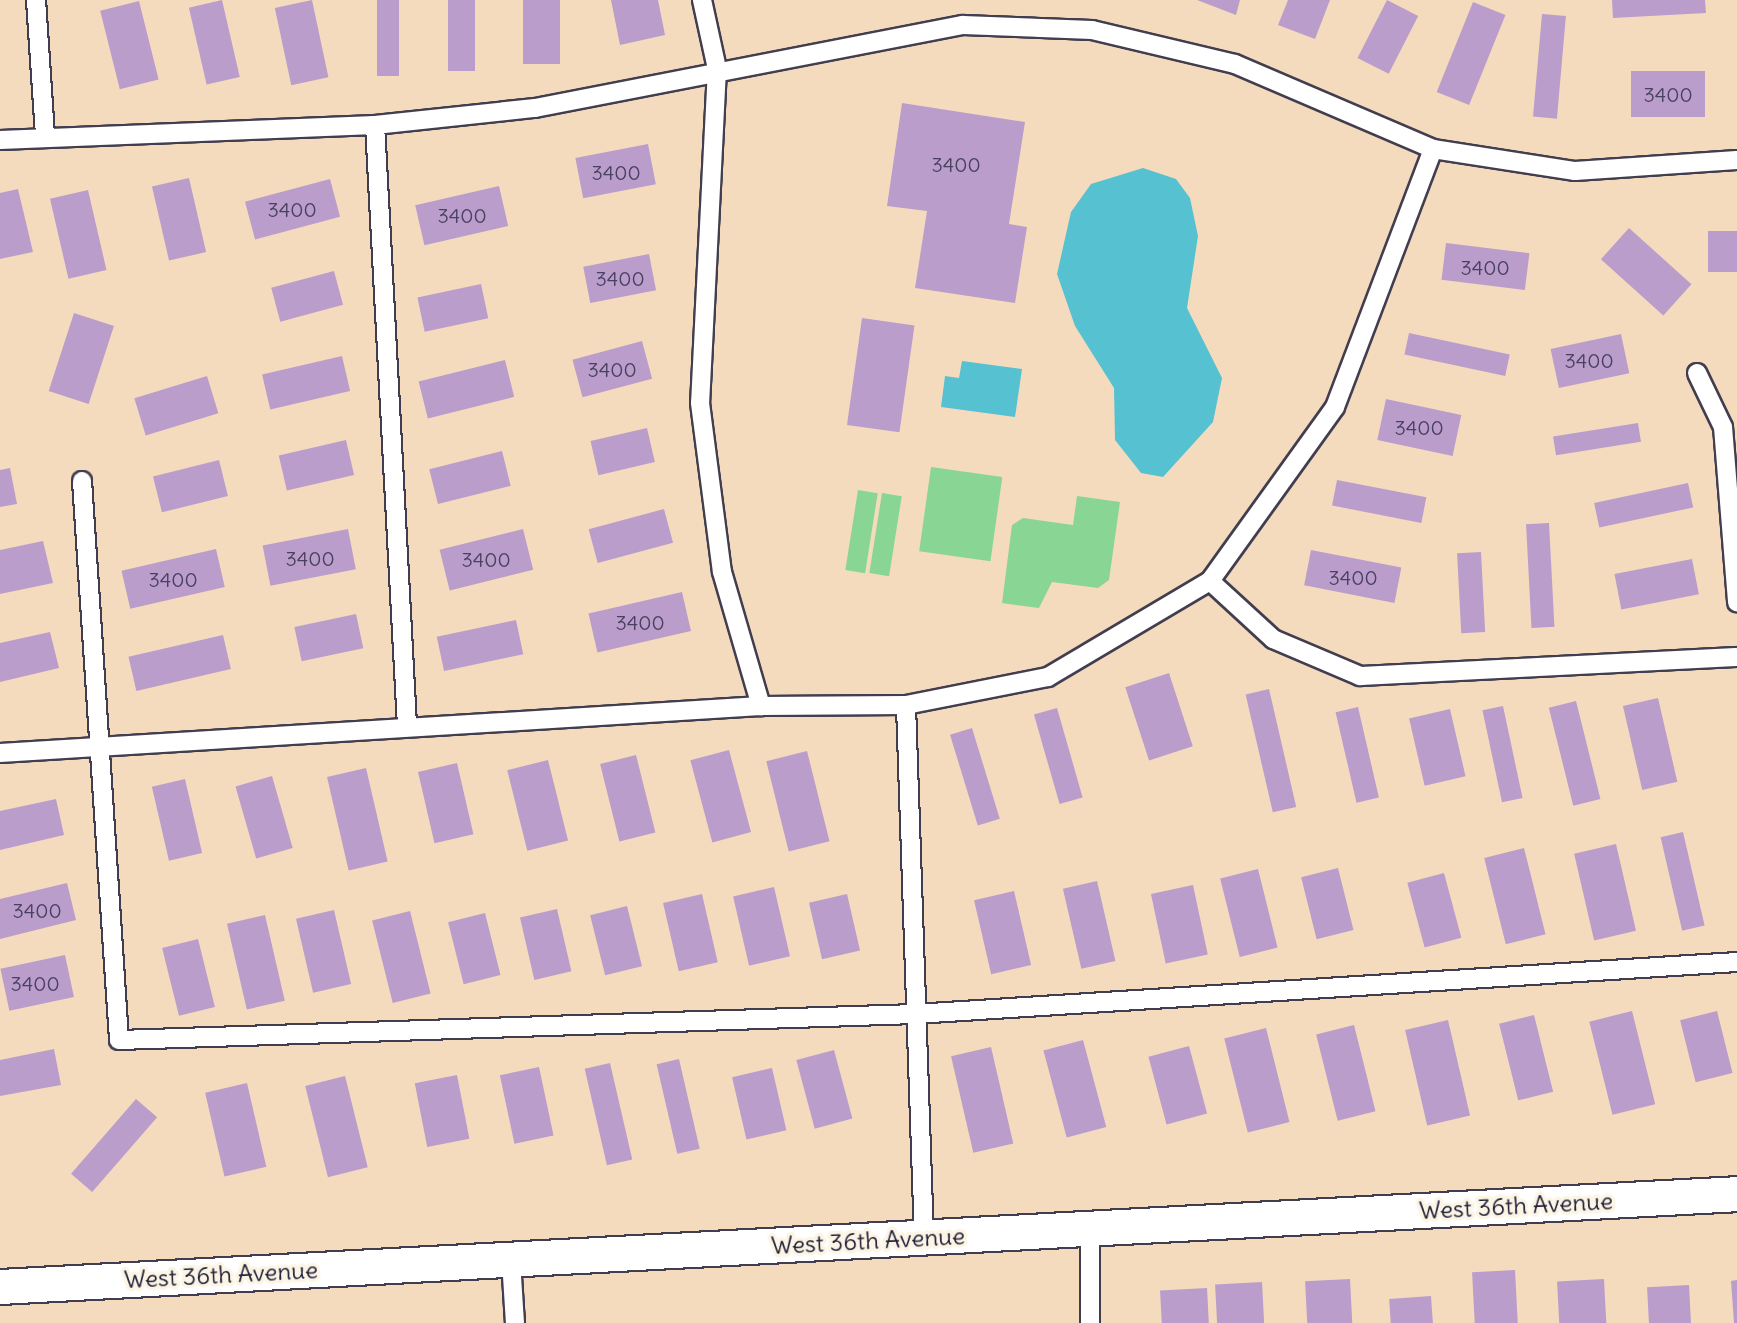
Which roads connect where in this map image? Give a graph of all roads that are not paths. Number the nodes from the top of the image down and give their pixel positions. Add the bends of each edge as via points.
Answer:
1 (36, 0) edge
2 (702, 0) edge
3 (717, 69) junction
4 (375, 125) junction
5 (45, 137) junction
6 (0, 140) edge
7 (1433, 149) junction
8 (1737, 160) edge
9 (1697, 373) dead end
10 (82, 481) dead end
11 (1210, 581) junction
12 (1737, 602) edge
13 (1737, 657) edge
14 (906, 705) junction
15 (761, 706) junction
16 (407, 725) junction
17 (101, 748) junction
18 (0, 753) edge
19 (1737, 962) edge
20 (915, 1014) junction
21 (1737, 1194) edge
22 (1090, 1229) junction
23 (924, 1238) junction
24 (511, 1260) junction
25 (0, 1287) edge
26 (515, 1323) edge
27 (1090, 1323) edge

1 - 5 lane
2 - 3 lane
3 - 4 lane via 535,108
3 - 7 lane via 963,25 1092,30 1235,64
3 - 15 lane via 700,403 722,572
4 - 5 lane
4 - 16 lane
5 - 6 lane
7 - 8 lane via 1575,171
7 - 11 lane via 1335,407
9 - 12 lane via 1723,427
10 - 17 lane
11 - 13 lane via 1273,639 1360,676
11 - 14 lane via 1048,677
14 - 15 lane
14 - 20 lane
15 - 16 lane
16 - 17 lane
17 - 18 lane
17 - 20 lane via 119,1040
19 - 20 lane
20 - 23 lane
21 - 22 street, West 36th Avenue
22 - 23 street, West 36th Avenue
22 - 27 lane
23 - 24 street, West 36th Avenue
24 - 25 street, West 36th Avenue
24 - 26 lane

